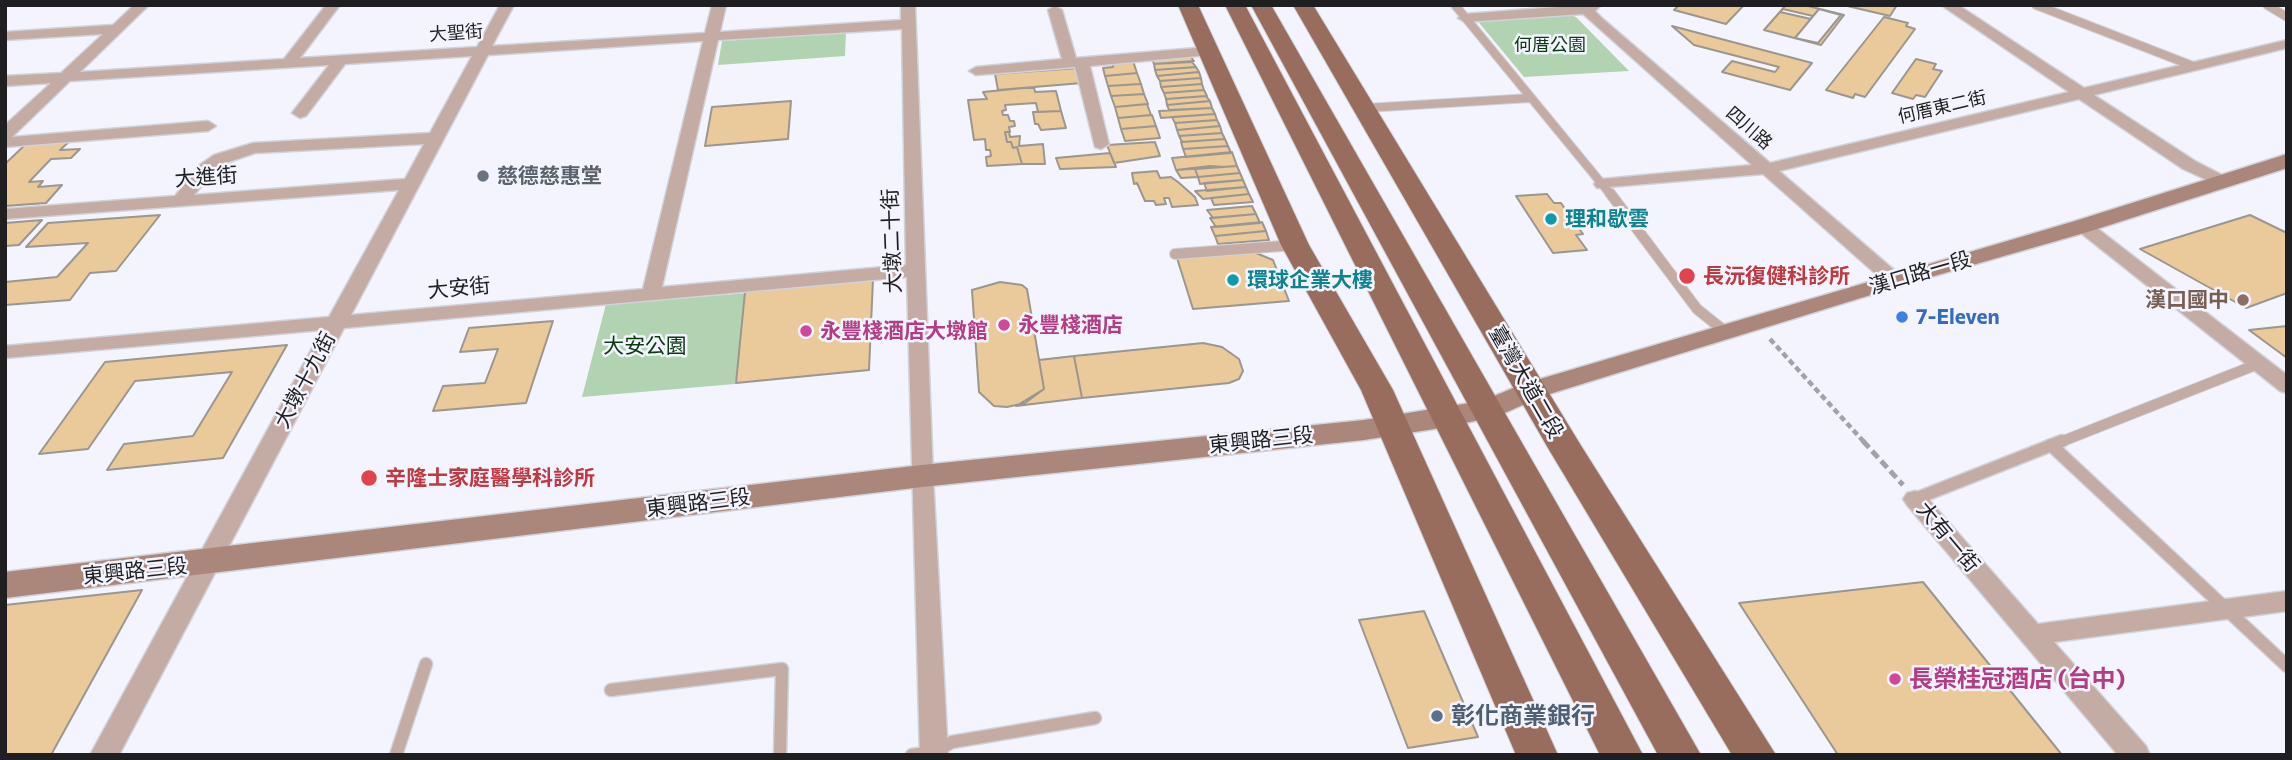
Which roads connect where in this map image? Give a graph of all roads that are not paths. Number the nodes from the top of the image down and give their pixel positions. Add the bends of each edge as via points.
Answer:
1 (142, 5) edge
2 (333, 5) edge
3 (507, 5) edge
4 (719, 5) edge
5 (908, 5) edge
6 (1188, 5) edge
7 (1235, 5) edge
8 (1261, 5) edge
9 (1303, 5) edge
10 (1455, 5) edge
11 (1948, 5) edge
12 (2036, 5) edge
13 (2267, 5) edge
14 (1591, 8) edge
15 (1055, 10) dead end
16 (2287, 17) edge
17 (1465, 18) junction
18 (909, 24) junction
19 (117, 29) junction
20 (5, 36) edge
21 (713, 37) junction
22 (2287, 44) edge
23 (482, 51) junction
24 (1209, 51) junction
25 (341, 60) junction
26 (289, 63) junction
27 (1075, 63) junction
28 (2193, 66) junction
29 (976, 71) dead end
30 (66, 77) junction
31 (5, 81) edge
32 (2082, 94) junction
33 (1530, 98) junction
34 (1366, 108) junction
35 (300, 113) dead end
36 (208, 126) dead end
37 (5, 134) edge
38 (436, 138) junction
39 (5, 142) edge
40 (1101, 144) dead end
41 (2287, 161) edge
42 (1767, 169) junction
43 (2220, 181) junction
44 (410, 184) junction
45 (1603, 184) junction
46 (180, 201) junction
47 (5, 214) edge
48 (2082, 226) junction
49 (1295, 245) junction
50 (1175, 254) dead end
51 (916, 271) junction
52 (1894, 280) junction
53 (651, 294) junction
54 (336, 322) junction
55 (1727, 333) junction
56 (5, 352) edge
57 (2258, 364) junction
58 (2287, 386) edge
59 (1533, 390) junction
60 (1488, 409) junction
61 (1447, 417) junction
62 (1391, 425) junction
63 (2051, 445) junction
64 (922, 476) junction
65 (1915, 499) joint
66 (206, 563) junction
67 (5, 585) edge
68 (2287, 601) edge
69 (2229, 610) junction
70 (2031, 635) junction
71 (426, 664) dead end
72 (2287, 666) edge
73 (611, 690) dead end
74 (1095, 718) dead end
75 (926, 754) edge
76 (104, 755) edge
77 (396, 755) edge
78 (780, 755) edge
79 (1537, 755) edge
80 (1622, 755) edge
81 (1680, 755) edge
82 (1755, 755) edge
83 (2136, 755) edge

1 - 19 street
2 - 26 street
3 - 23 street, 大墩十九街
4 - 21 street
5 - 18 street, 大墩二十街
6 - 24 main road
7 - 61 main road
8 - 60 main road
9 - 34 main road, 臺灣大道二段
10 - 17 lane
11 - 32 street
12 - 28 lane
13 - 16 lane
14 - 17 street
14 - 42 street, 四川路
15 - 27 street
17 - 33 lane
18 - 21 street, 大聖街
18 - 51 street, 大墩二十街
19 - 20 street
19 - 30 street
21 - 23 street, 大聖街
21 - 53 street
22 - 28 street, 何厝東二街
23 - 25 street, 大聖街
23 - 38 street, 大墩十九街
24 - 27 street
24 - 49 main road
25 - 26 street, 大聖街
25 - 35 street
26 - 30 street, 大聖街
27 - 29 street
27 - 40 street via 1085,69
28 - 32 street, 何厝東二街
30 - 31 street, 大聖街
30 - 37 street
32 - 42 street, 何厝東二街
32 - 43 street
33 - 34 lane
33 - 45 lane
34 - 59 main road, 臺灣大道二段
36 - 39 street
38 - 44 street, 大墩十九街
38 - 46 street via 253,148 207,168
41 - 43 street, 漢口路一段
42 - 45 street, 何厝東二街
42 - 52 street, 四川路
43 - 48 street, 漢口路一段
44 - 46 street, 大進街
44 - 54 street, 大墩十九街
45 - 55 lane via 1697,309
46 - 47 street, 大進街
48 - 52 street, 漢口路一段
48 - 57 street
49 - 50 lane
49 - 62 main road via 1377,390
51 - 53 street, 大安街
51 - 64 street, 大墩二十街
52 - 55 street, 漢口路一段
53 - 54 street, 大安街
54 - 56 street, 大安街
54 - 66 street, 大墩十九街
55 - 59 street, 漢口路一段
57 - 58 street
57 - 63 lane
59 - 60 street, 漢口路一段
59 - 82 main road, 臺灣大道二段
60 - 61 street, 漢口路一段
60 - 81 main road
61 - 62 street, 漢口路一段
61 - 80 main road
62 - 64 street, 東興路三段
62 - 79 main road
63 - 65 lane
63 - 69 lane
64 - 66 street, 東興路三段
64 - 75 street, 大墩二十街
65 - 70 street, 大有一街
66 - 67 street, 東興路三段
66 - 76 street, 大墩十九街
68 - 69 street
69 - 70 street
69 - 72 lane
70 - 83 street, 大有一街
71 - 77 lane
73 - 78 lane via 782,669
74 - 75 lane via 952,742

